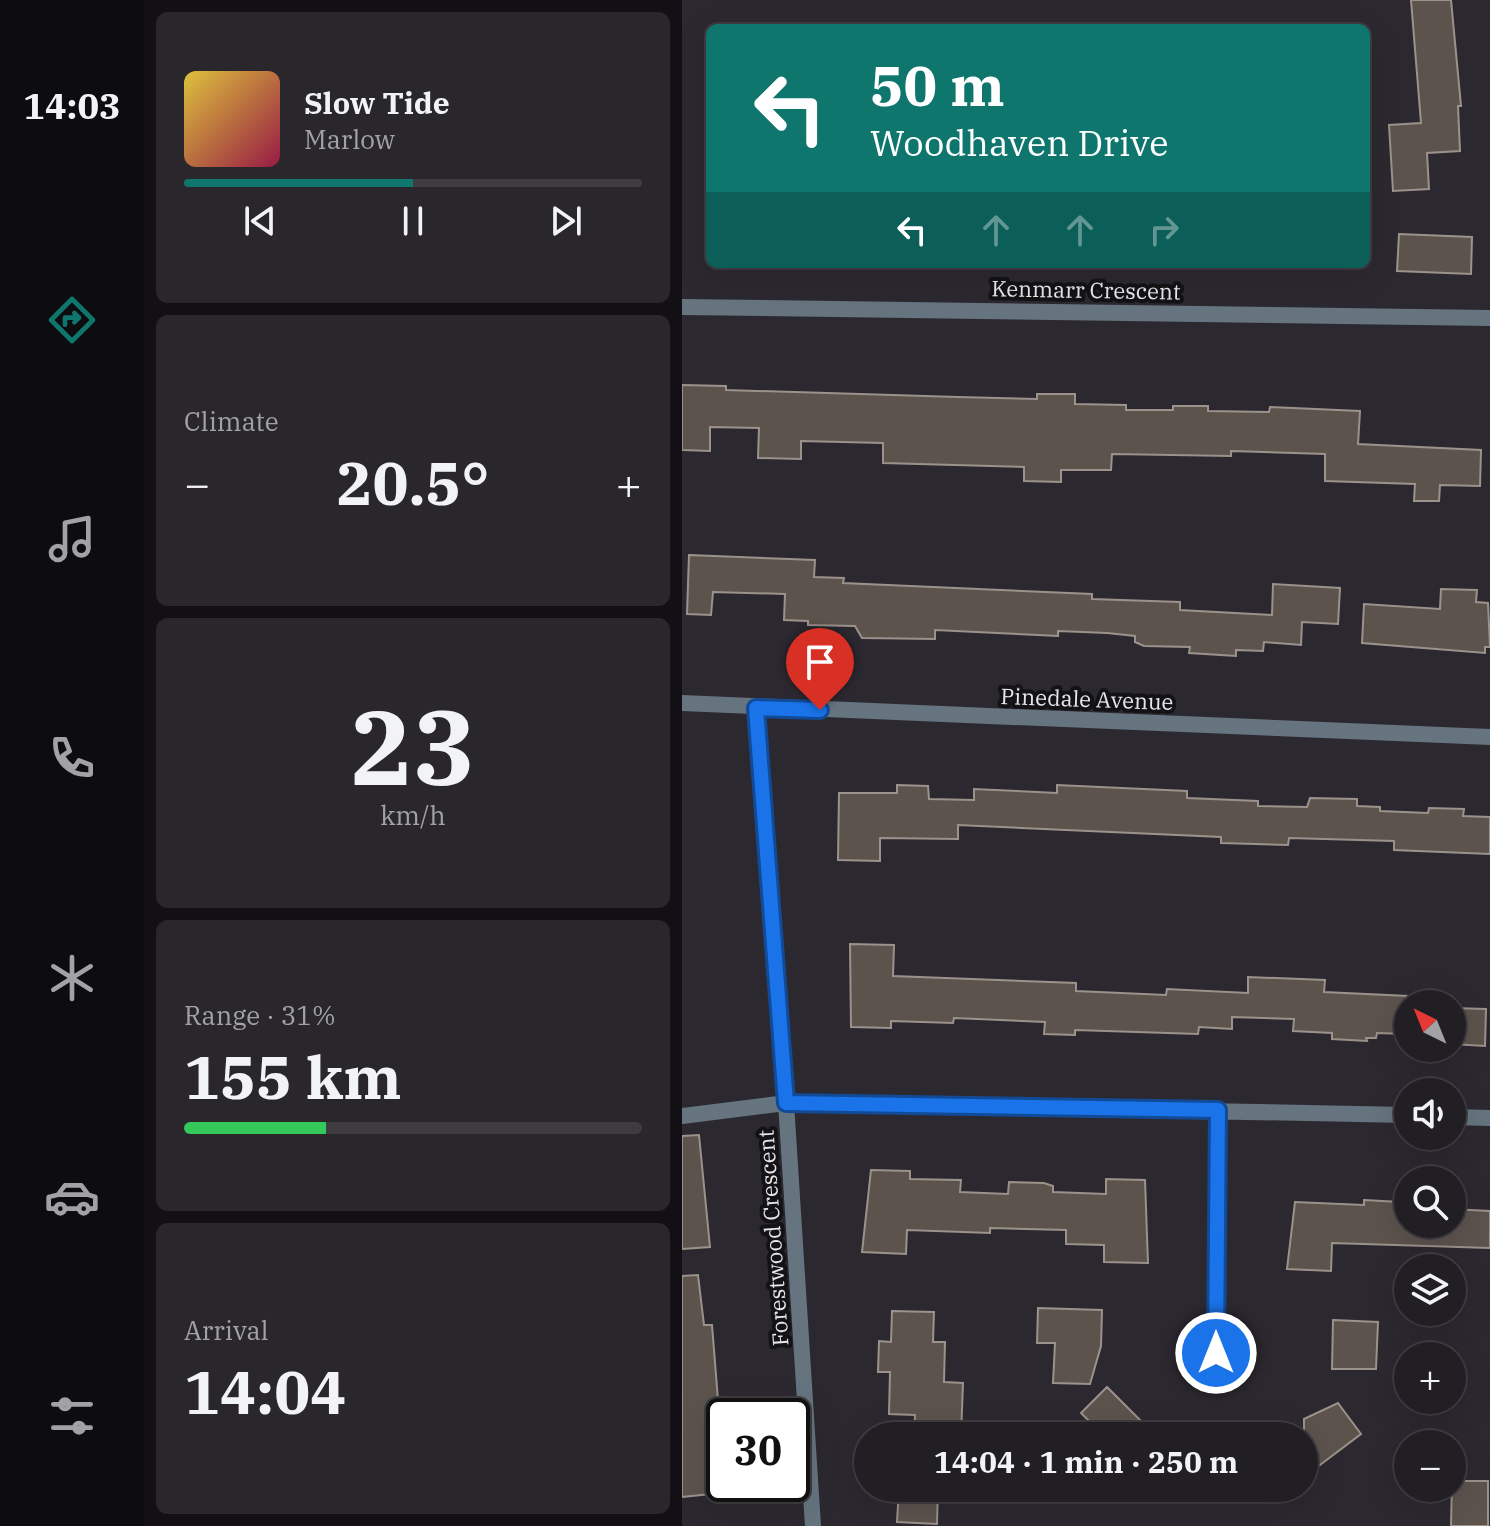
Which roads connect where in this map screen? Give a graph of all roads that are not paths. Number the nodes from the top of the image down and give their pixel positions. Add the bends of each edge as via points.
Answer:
1 (682, 307) edge
2 (1490, 318) edge
3 (682, 703) edge
4 (756, 708) junction
5 (1490, 737) edge
6 (786, 1103) junction
7 (1218, 1110) junction
8 (1394, 1115) edge
9 (682, 1116) edge
10 (1466, 1117) edge
11 (1490, 1118) edge
12 (1216, 1353) dead end
13 (813, 1526) edge

1 - 2 street, Kenmarr Crescent
3 - 4 street, Pinedale Avenue
4 - 5 street, Pinedale Avenue
4 - 6 street, Forestwood Crescent
6 - 7 street
6 - 9 street
6 - 13 street, Forestwood Crescent
7 - 8 street
7 - 12 street
10 - 11 street

